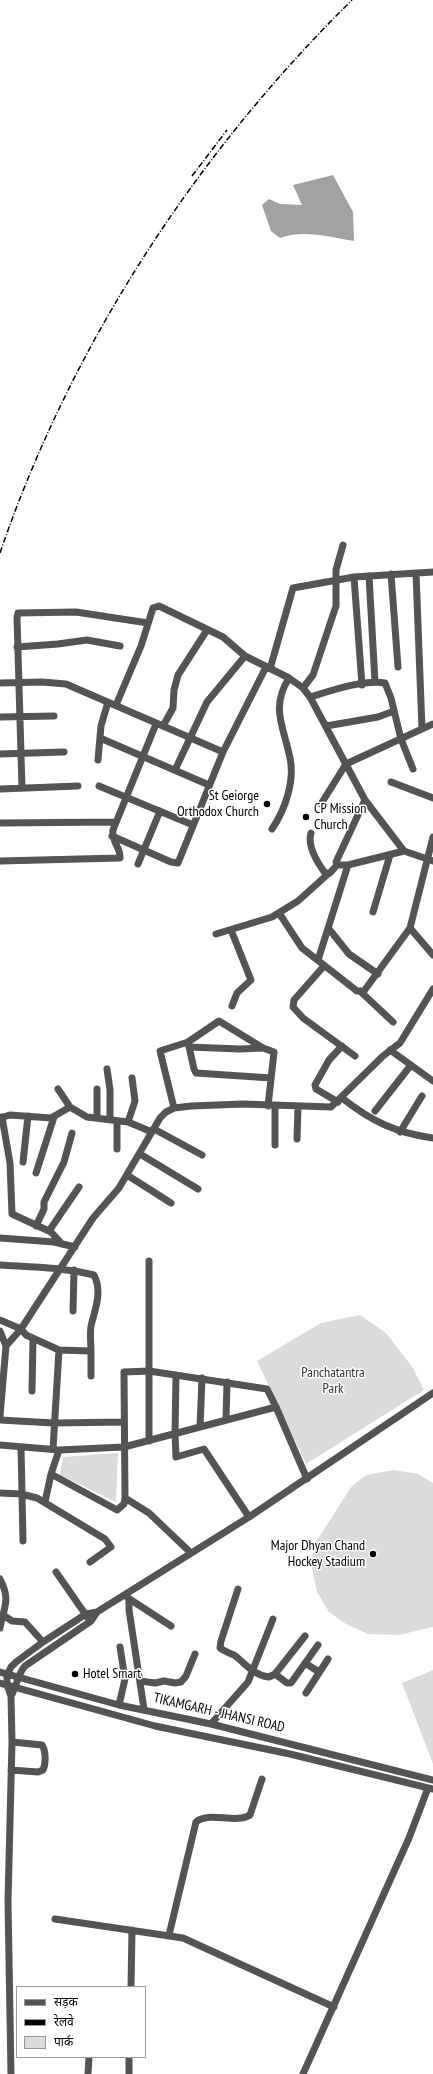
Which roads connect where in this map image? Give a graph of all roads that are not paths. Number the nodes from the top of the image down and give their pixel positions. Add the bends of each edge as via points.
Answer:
1 (343, 545) dead end
2 (433, 572) edge
3 (416, 573) junction
4 (391, 574) junction
5 (369, 576) junction
6 (354, 577) junction
7 (336, 580) junction
8 (148, 623) junction
9 (207, 630) junction
10 (120, 646) dead end
11 (17, 647) junction
12 (245, 656) junction
13 (398, 667) dead end
14 (268, 668) junction
15 (289, 678) junction
16 (375, 682) junction
17 (0, 683) edge
18 (19, 683) junction
19 (362, 685) junction
20 (303, 688) junction
21 (310, 697) junction
22 (108, 702) junction
23 (116, 705) junction
24 (394, 711) junction
25 (54, 716) dead end
26 (0, 717) edge
27 (20, 717) junction
28 (433, 724) edge
29 (160, 725) junction
30 (326, 726) junction
31 (422, 729) junction
32 (190, 736) junction
33 (100, 738) junction
34 (401, 739) junction
35 (64, 752) dead end
36 (223, 752) junction
37 (0, 754) edge
38 (21, 754) junction
39 (143, 755) junction
40 (98, 760) dead end
41 (346, 764) junction
42 (413, 769) dead end
43 (175, 770) junction
44 (391, 782) dead end
45 (209, 785) junction
46 (78, 786) dead end
47 (99, 786) dead end
48 (22, 788) junction
49 (0, 789) edge
50 (126, 796) junction
51 (433, 798) edge
52 (365, 800) junction
53 (321, 804) dead end
54 (160, 811) junction
55 (116, 822) junction
56 (0, 823) edge
57 (193, 825) junction
58 (272, 829) dead end
59 (311, 833) dead end
60 (112, 836) junction
61 (433, 836) edge
62 (144, 849) junction
63 (404, 851) junction
64 (390, 855) junction
65 (430, 860) edge
66 (0, 861) edge
67 (138, 864) dead end
68 (348, 865) junction
69 (337, 866) junction
70 (328, 874) junction
71 (373, 912) dead end
72 (279, 913) junction
73 (410, 928) junction
74 (329, 929) junction
75 (231, 930) junction
76 (216, 934) dead end
77 (433, 955) edge
78 (318, 960) junction
79 (324, 966) junction
80 (378, 974) junction
81 (433, 989) edge
82 (361, 992) junction
83 (232, 1006) dead end
84 (393, 1022) dead end
85 (188, 1045) junction
86 (342, 1046) junction
87 (263, 1048) junction
88 (390, 1050) junction
89 (355, 1056) dead end
90 (411, 1065) junction
91 (107, 1069) dead end
92 (132, 1078) dead end
93 (272, 1078) junction
94 (433, 1081) edge
95 (58, 1089) dead end
96 (97, 1089) dead end
97 (422, 1096) dead end
98 (340, 1100) junction
99 (272, 1106) junction
100 (70, 1107) junction
101 (298, 1107) junction
102 (174, 1108) junction
103 (375, 1111) dead end
104 (28, 1116) junction
105 (1, 1117) edge
106 (54, 1117) junction
107 (97, 1118) junction
108 (113, 1120) junction
109 (128, 1122) junction
110 (153, 1130) junction
111 (72, 1132) dead end
112 (400, 1132) junction
113 (433, 1138) edge
114 (297, 1139) dead end
115 (275, 1146) dead end
116 (117, 1148) dead end
117 (140, 1154) junction
118 (202, 1155) dead end
119 (23, 1162) dead end
120 (36, 1173) dead end
121 (127, 1175) junction
122 (79, 1187) dead end
123 (198, 1189) dead end
124 (171, 1203) dead end
125 (36, 1226) junction
126 (49, 1232) junction
127 (0, 1238) edge
128 (62, 1244) junction
129 (75, 1247) junction
130 (149, 1261) dead end
131 (0, 1265) edge
132 (62, 1268) junction
133 (74, 1270) junction
134 (73, 1311) dead end
135 (0, 1320) edge
136 (21, 1329) junction
137 (0, 1331) edge
138 (33, 1339) junction
139 (6, 1346) junction
140 (58, 1350) junction
141 (91, 1351) junction
142 (149, 1371) junction
143 (176, 1375) junction
144 (91, 1376) dead end
145 (202, 1378) junction
146 (227, 1382) junction
147 (32, 1391) dead end
148 (433, 1393) edge
149 (276, 1407) junction
150 (0, 1416) edge
151 (0, 1420) edge
152 (226, 1420) junction
153 (124, 1422) junction
154 (54, 1423) junction
155 (200, 1427) junction
156 (175, 1434) junction
157 (149, 1441) junction
158 (0, 1445) edge
159 (22, 1447) junction
160 (124, 1447) junction
161 (56, 1449) junction
162 (51, 1474) junction
163 (307, 1479) junction
164 (0, 1493) edge
165 (22, 1494) junction
166 (125, 1498) junction
167 (45, 1502) junction
168 (249, 1517) junction
169 (23, 1541) dead end
170 (191, 1553) junction
171 (90, 1562) dead end
172 (56, 1572) dead end
173 (0, 1579) edge
174 (238, 1590) dead end
175 (127, 1597) junction
176 (97, 1612) junction
177 (86, 1614) junction
178 (3, 1615) junction
179 (273, 1619) dead end
180 (91, 1621) junction
181 (170, 1626) dead end
182 (0, 1628) edge
183 (305, 1636) dead end
184 (43, 1642) junction
185 (318, 1645) dead end
186 (120, 1647) dead end
187 (195, 1654) dead end
188 (328, 1659) dead end
189 (306, 1663) junction
190 (253, 1671) junction
191 (319, 1672) junction
192 (4, 1674) edge
193 (275, 1674) junction
194 (18, 1677) junction
195 (140, 1681) junction
196 (4, 1684) edge
197 (16, 1687) junction
198 (306, 1693) dead end
199 (11, 1696) junction
200 (119, 1705) junction
201 (144, 1709) junction
202 (211, 1724) junction
203 (12, 1742) junction
204 (381, 1766) junction
205 (11, 1770) junction
206 (379, 1776) junction
207 (262, 1779) dead end
208 (433, 1780) edge
209 (430, 1788) edge
210 (55, 1919) dead end
211 (132, 1930) junction
212 (169, 1935) junction
213 (131, 1986) edge
214 (334, 2007) junction
215 (89, 2058) edge
216 (129, 2058) edge
217 (11, 2074) edge
218 (88, 2074) edge
219 (129, 2074) edge
220 (303, 2074) edge

1 - 7 street
2 - 3 street
3 - 4 street
3 - 31 street
4 - 5 street
4 - 13 street
5 - 6 street
5 - 16 street
6 - 7 street
6 - 19 street
7 - 14 street via 292,588
7 - 20 street via 336,606 313,675
8 - 9 street via 153,608 159,606
8 - 11 street via 76,612 22,612 18,613 16,618
8 - 23 street
9 - 12 street via 223,637
9 - 29 street via 178,675 173,708
10 - 11 street via 87,640
11 - 18 street
12 - 14 street
12 - 32 street via 210,698
14 - 15 street
14 - 36 street
15 - 20 street
15 - 58 street via 283,688 279,705 279,721 290,759 291,774 279,817
16 - 19 street
16 - 24 street via 385,683 387,686
17 - 18 street
18 - 22 street via 66,684
18 - 27 street
19 - 21 street
20 - 21 street
21 - 30 street
22 - 23 street
22 - 33 street
23 - 29 street
24 - 30 street via 374,718
24 - 34 street
25 - 27 street
26 - 27 street
27 - 38 street
28 - 31 street
29 - 32 street
29 - 39 street
30 - 41 street
31 - 34 street
32 - 36 street
32 - 43 street
33 - 39 street
33 - 40 street
34 - 41 street
34 - 42 street
35 - 38 street
36 - 45 street
37 - 38 street
38 - 48 street
39 - 43 street
39 - 50 street
41 - 52 street
41 - 53 street
43 - 45 street
44 - 51 street
45 - 57 street
46 - 48 street
47 - 50 street
48 - 49 street
50 - 54 street
50 - 55 street
52 - 63 street
52 - 69 street via 339,856
54 - 57 street
54 - 62 street
55 - 56 street
55 - 60 street
57 - 62 street via 178,863
59 - 70 street via 308,840 310,846 323,872
60 - 62 street
60 - 66 street via 120,854 119,858
61 - 65 street
62 - 67 street
63 - 64 street
63 - 65 street
64 - 68 street
64 - 71 street
65 - 73 street
68 - 69 street
68 - 74 street
69 - 70 street
70 - 72 street via 298,901
72 - 75 street
72 - 78 street via 298,943
73 - 77 street
73 - 80 street
74 - 78 street
74 - 80 street via 349,954
75 - 76 street
75 - 83 street via 251,980 236,993
78 - 79 street
79 - 82 street
79 - 86 street via 294,1000 293,1007 303,1018
80 - 82 street via 366,990
81 - 88 street via 402,1040
82 - 84 street
85 - 87 street
85 - 87 street via 219,1021
85 - 93 street via 196,1073
85 - 102 street via 161,1050 160,1053
86 - 89 street
86 - 98 street via 329,1060 315,1085 316,1089
87 - 93 street via 275,1053
88 - 90 street
88 - 98 street
90 - 94 street
90 - 103 street
91 - 108 street
92 - 109 street via 135,1101
93 - 99 street
95 - 100 street
96 - 107 street
97 - 112 street
98 - 101 street via 326,1108
98 - 112 street
99 - 101 street
99 - 102 street
99 - 115 street
100 - 106 street
100 - 107 street
101 - 114 street
102 - 110 street via 166,1112
104 - 105 street
104 - 106 street
104 - 119 street
105 - 125 street via 10,1163 12,1214
106 - 120 street
107 - 108 street
108 - 109 street
108 - 116 street
109 - 110 street
110 - 117 street
110 - 118 street
111 - 125 street via 64,1162 44,1202 45,1208
112 - 113 street
117 - 121 street
117 - 123 street
121 - 124 street
121 - 129 street via 93,1218
122 - 126 street
125 - 126 street
126 - 128 street
127 - 128 street
128 - 129 street
129 - 132 street
130 - 142 street
131 - 132 street
132 - 133 street
132 - 136 street
133 - 134 street
133 - 141 street via 94,1275 99,1289 96,1313 91,1322
135 - 136 street
136 - 138 street
136 - 139 street
137 - 139 street
138 - 140 street
138 - 147 street
139 - 150 street
140 - 141 street
140 - 154 street via 58,1390
141 - 144 street
142 - 143 street
142 - 153 street via 124,1372
142 - 157 street
143 - 145 street
143 - 156 street
145 - 146 street
145 - 155 street
146 - 149 street via 266,1389
146 - 152 street
148 - 163 street
149 - 152 street
149 - 163 street
151 - 154 street
152 - 155 street
153 - 154 street
153 - 160 street
154 - 161 street
155 - 156 street
156 - 157 street
156 - 168 street via 176,1457 204,1449
157 - 160 street
158 - 159 street
159 - 161 street
159 - 165 street
160 - 161 street
160 - 166 street
161 - 162 street
162 - 166 street via 113,1509 120,1509
162 - 167 street
163 - 168 street
164 - 165 street
165 - 167 street
165 - 169 street
166 - 170 street via 148,1512
167 - 171 street via 101,1536 111,1545
168 - 170 street
170 - 175 street
172 - 177 street
173 - 178 street via 7,1594
174 - 190 street via 220,1648
175 - 176 street
175 - 181 street
175 - 195 street
176 - 177 street
176 - 180 street
177 - 180 street
177 - 184 street
178 - 182 street
178 - 184 street via 12,1621 25,1622
179 - 190 street
180 - 194 street via 29,1662
183 - 193 street
184 - 192 street
185 - 189 street
186 - 200 street via 125,1679
187 - 195 street via 181,1682
188 - 191 street
189 - 191 street
189 - 193 street via 291,1683 287,1684
190 - 193 street via 266,1677
190 - 202 street via 243,1689
191 - 198 street
192 - 194 street, TIKAMGARH - JHANSI ROAD
192 - 196 street
194 - 197 street
194 - 200 street, TIKAMGARH - JHANSI ROAD
195 - 201 street
196 - 197 street, TIKAMGARH - JHANSI ROAD
196 - 199 street
197 - 199 street
197 - 206 street, TIKAMGARH - JHANSI ROAD via 155,1726 290,1754
199 - 203 street
200 - 201 street, TIKAMGARH - JHANSI ROAD
201 - 202 street, TIKAMGARH - JHANSI ROAD
202 - 204 street, TIKAMGARH - JHANSI ROAD
203 - 205 street
203 - 205 street via 42,1745 45,1750 45,1767 38,1772
204 - 206 street
204 - 208 street, TIKAMGARH - JHANSI ROAD
205 - 217 street via 8,1900
206 - 209 street, TIKAMGARH - JHANSI ROAD
207 - 212 street via 250,1815 243,1818 204,1818 196,1822
209 - 214 street
210 - 211 street
211 - 212 street
211 - 213 street
212 - 214 street via 208,1948
214 - 220 street
215 - 218 street
216 - 219 street

